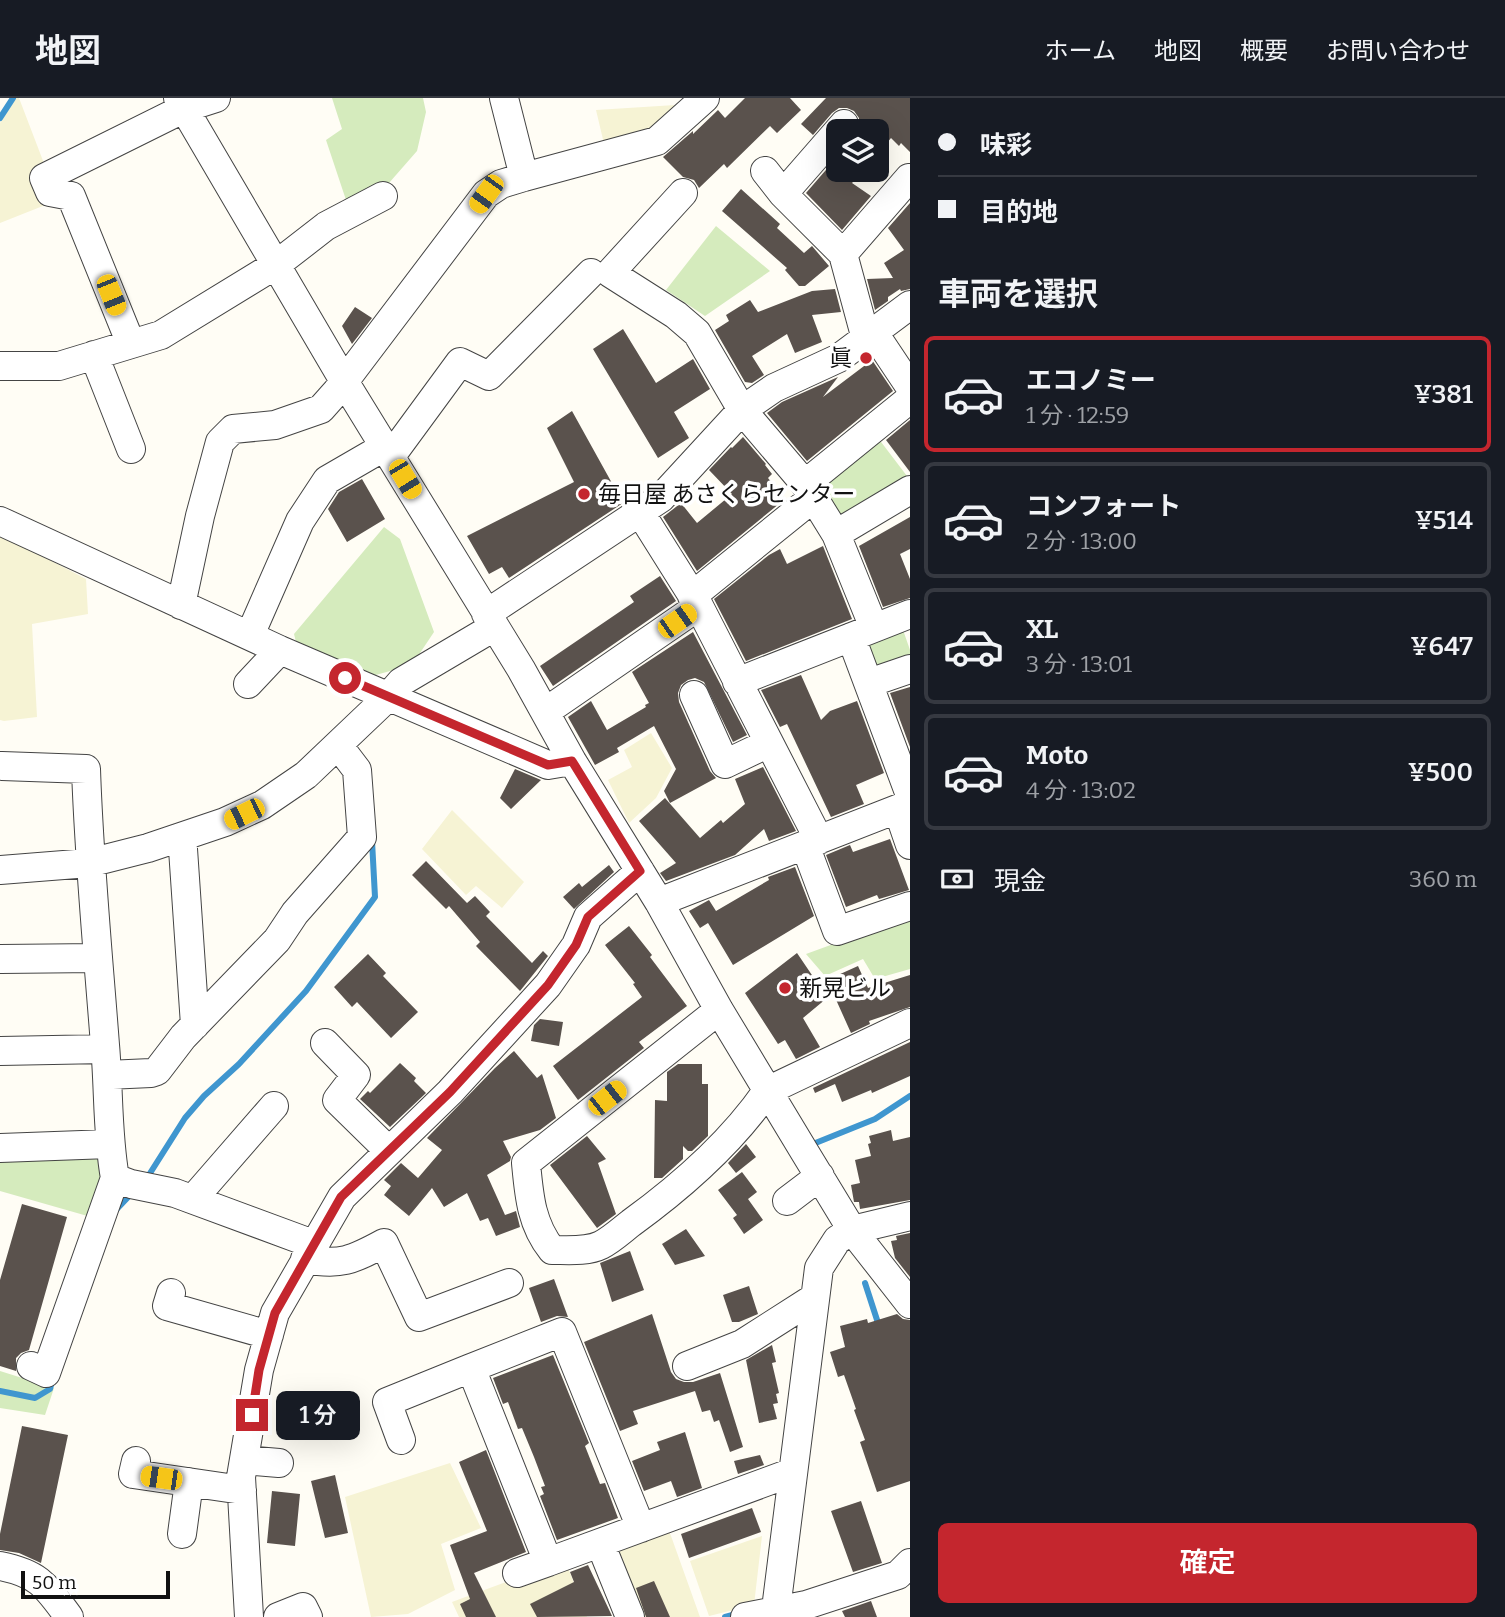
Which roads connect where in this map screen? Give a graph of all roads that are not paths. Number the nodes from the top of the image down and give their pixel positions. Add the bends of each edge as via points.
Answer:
1 (216, 98) edge
2 (504, 98) edge
3 (705, 98) edge
4 (181, 103) edge
5 (826, 145) edge
6 (765, 172) dead end
7 (524, 177) junction
8 (909, 178) edge
9 (683, 193) dead end
10 (783, 194) junction
11 (383, 196) dead end
12 (843, 254) junction
13 (277, 264) junction
14 (592, 273) dead end
15 (910, 305) edge
16 (870, 336) junction
17 (131, 344) junction
18 (94, 355) junction
19 (0, 366) edge
20 (344, 381) junction
21 (910, 387) edge
22 (910, 399) edge
23 (742, 410) junction
24 (131, 449) dead end
25 (388, 451) junction
26 (910, 490) edge
27 (809, 491) junction
28 (640, 512) junction
29 (0, 522) edge
30 (836, 534) junction
31 (696, 601) junction
32 (181, 605) junction
33 (910, 614) edge
34 (490, 620) junction
35 (863, 633) junction
36 (250, 635) junction
37 (280, 650) junction
38 (910, 669) edge
39 (737, 682) junction
40 (248, 684) dead end
41 (869, 684) junction
42 (694, 695) dead end
43 (388, 697) junction
44 (545, 712) junction
45 (769, 743) junction
46 (338, 745) junction
47 (572, 761) junction
48 (2, 766) dead end
49 (906, 803) edge
50 (180, 838) junction
51 (812, 843) junction
52 (910, 845) edge
53 (89, 863) junction
54 (0, 870) edge
55 (640, 871) junction
56 (659, 902) junction
57 (910, 906) edge
58 (97, 958) junction
59 (0, 959) edge
60 (719, 1010) junction
61 (910, 1023) edge
62 (195, 1025) junction
63 (325, 1043) dead end
64 (0, 1051) edge
65 (106, 1062) junction
66 (767, 1091) junction
67 (274, 1106) dead end
68 (109, 1144) junction
69 (0, 1148) edge
70 (387, 1150) junction
71 (820, 1176) junction
72 (131, 1184) junction
73 (193, 1199) junction
74 (787, 1201) dead end
75 (910, 1216) edge
76 (852, 1230) junction
77 (309, 1252) junction
78 (509, 1283) dead end
79 (814, 1298) junction
80 (910, 1304) edge
81 (167, 1307) dead end
82 (269, 1335) junction
83 (31, 1366) dead end
84 (687, 1366) dead end
85 (471, 1367) junction
86 (401, 1440) dead end
87 (244, 1460) junction
88 (136, 1461) dead end
89 (279, 1463) dead end
90 (793, 1472) junction
91 (189, 1482) junction
92 (242, 1490) junction
93 (641, 1528) junction
94 (182, 1534) dead end
95 (600, 1543) junction
96 (548, 1562) junction
97 (910, 1563) edge
98 (0, 1566) edge
99 (517, 1573) dead end
100 (775, 1614) edge
101 (69, 1617) edge
102 (249, 1617) edge
103 (278, 1617) edge
104 (308, 1617) edge
105 (631, 1617) edge
106 (745, 1617) edge

1 - 4 street
2 - 7 street
3 - 7 street via 657,141
4 - 13 street
4 - 17 street via 44,178 50,192 71,196
5 - 10 street
6 - 10 street
7 - 20 street via 486,194
8 - 12 street
9 - 23 street via 610,272 676,314 697,333
10 - 12 street
11 - 13 street via 326,226
12 - 16 street
13 - 17 street via 161,335
13 - 20 street
14 - 25 street via 489,376 460,362
15 - 16 street
16 - 21 street
16 - 23 street via 839,358 774,388
17 - 18 street
18 - 19 street via 60,366
18 - 24 street
20 - 25 street
20 - 32 street via 321,409 275,425 233,429 220,442
22 - 27 street
23 - 27 street
23 - 28 street via 661,498
25 - 34 street
25 - 36 street via 327,480 300,521
26 - 30 street
27 - 30 street
27 - 31 street
28 - 31 street
28 - 34 street
29 - 32 street
30 - 35 street
31 - 39 street
31 - 44 street
32 - 36 street
33 - 35 street
34 - 43 street via 401,682
34 - 44 street
35 - 39 street
35 - 41 street
36 - 37 street
37 - 40 street
37 - 43 street
38 - 41 street
39 - 45 street
41 - 49 street
42 - 45 street via 725,764
43 - 46 street
43 - 47 street via 548,765
44 - 47 street
45 - 51 street
46 - 50 street via 306,775 262,805
46 - 62 street via 357,770 362,837 277,940
47 - 55 street
48 - 53 street via 86,769
49 - 51 street
49 - 52 street
50 - 53 street
50 - 62 street
51 - 56 street
51 - 57 street via 837,932
53 - 54 street
53 - 58 street
55 - 56 street
55 - 70 street via 588,917 576,945 548,985 450,1092
56 - 60 street
58 - 59 street
58 - 65 street
60 - 66 street
60 - 66 street via 526,1163 531,1211 541,1237 552,1250 600,1246 660,1202 712,1155
61 - 66 street
62 - 65 street via 151,1073
63 - 70 street via 356,1075 337,1100
64 - 65 street
65 - 68 street
66 - 71 street
67 - 73 street
68 - 69 street
68 - 72 street
70 - 77 street via 341,1197
71 - 74 street
71 - 76 street
72 - 73 street
72 - 83 street via 46,1373
73 - 77 street
75 - 76 street
76 - 79 street via 837,1240 819,1268
76 - 80 street
77 - 78 street via 334,1264 384,1243 419,1317
77 - 82 street via 275,1313
79 - 84 street via 741,1344
79 - 90 street
81 - 82 street
82 - 87 street
85 - 86 street via 387,1402
85 - 93 street via 562,1332
85 - 96 street
87 - 89 street
87 - 92 street
88 - 91 street via 133,1474
90 - 93 street
90 - 100 street
91 - 92 street
91 - 94 street
92 - 102 street
93 - 95 street
95 - 96 street
95 - 105 street
96 - 99 street
97 - 100 street via 898,1575
98 - 101 street via 25,1571 44,1584
100 - 106 street
103 - 104 street via 303,1607

